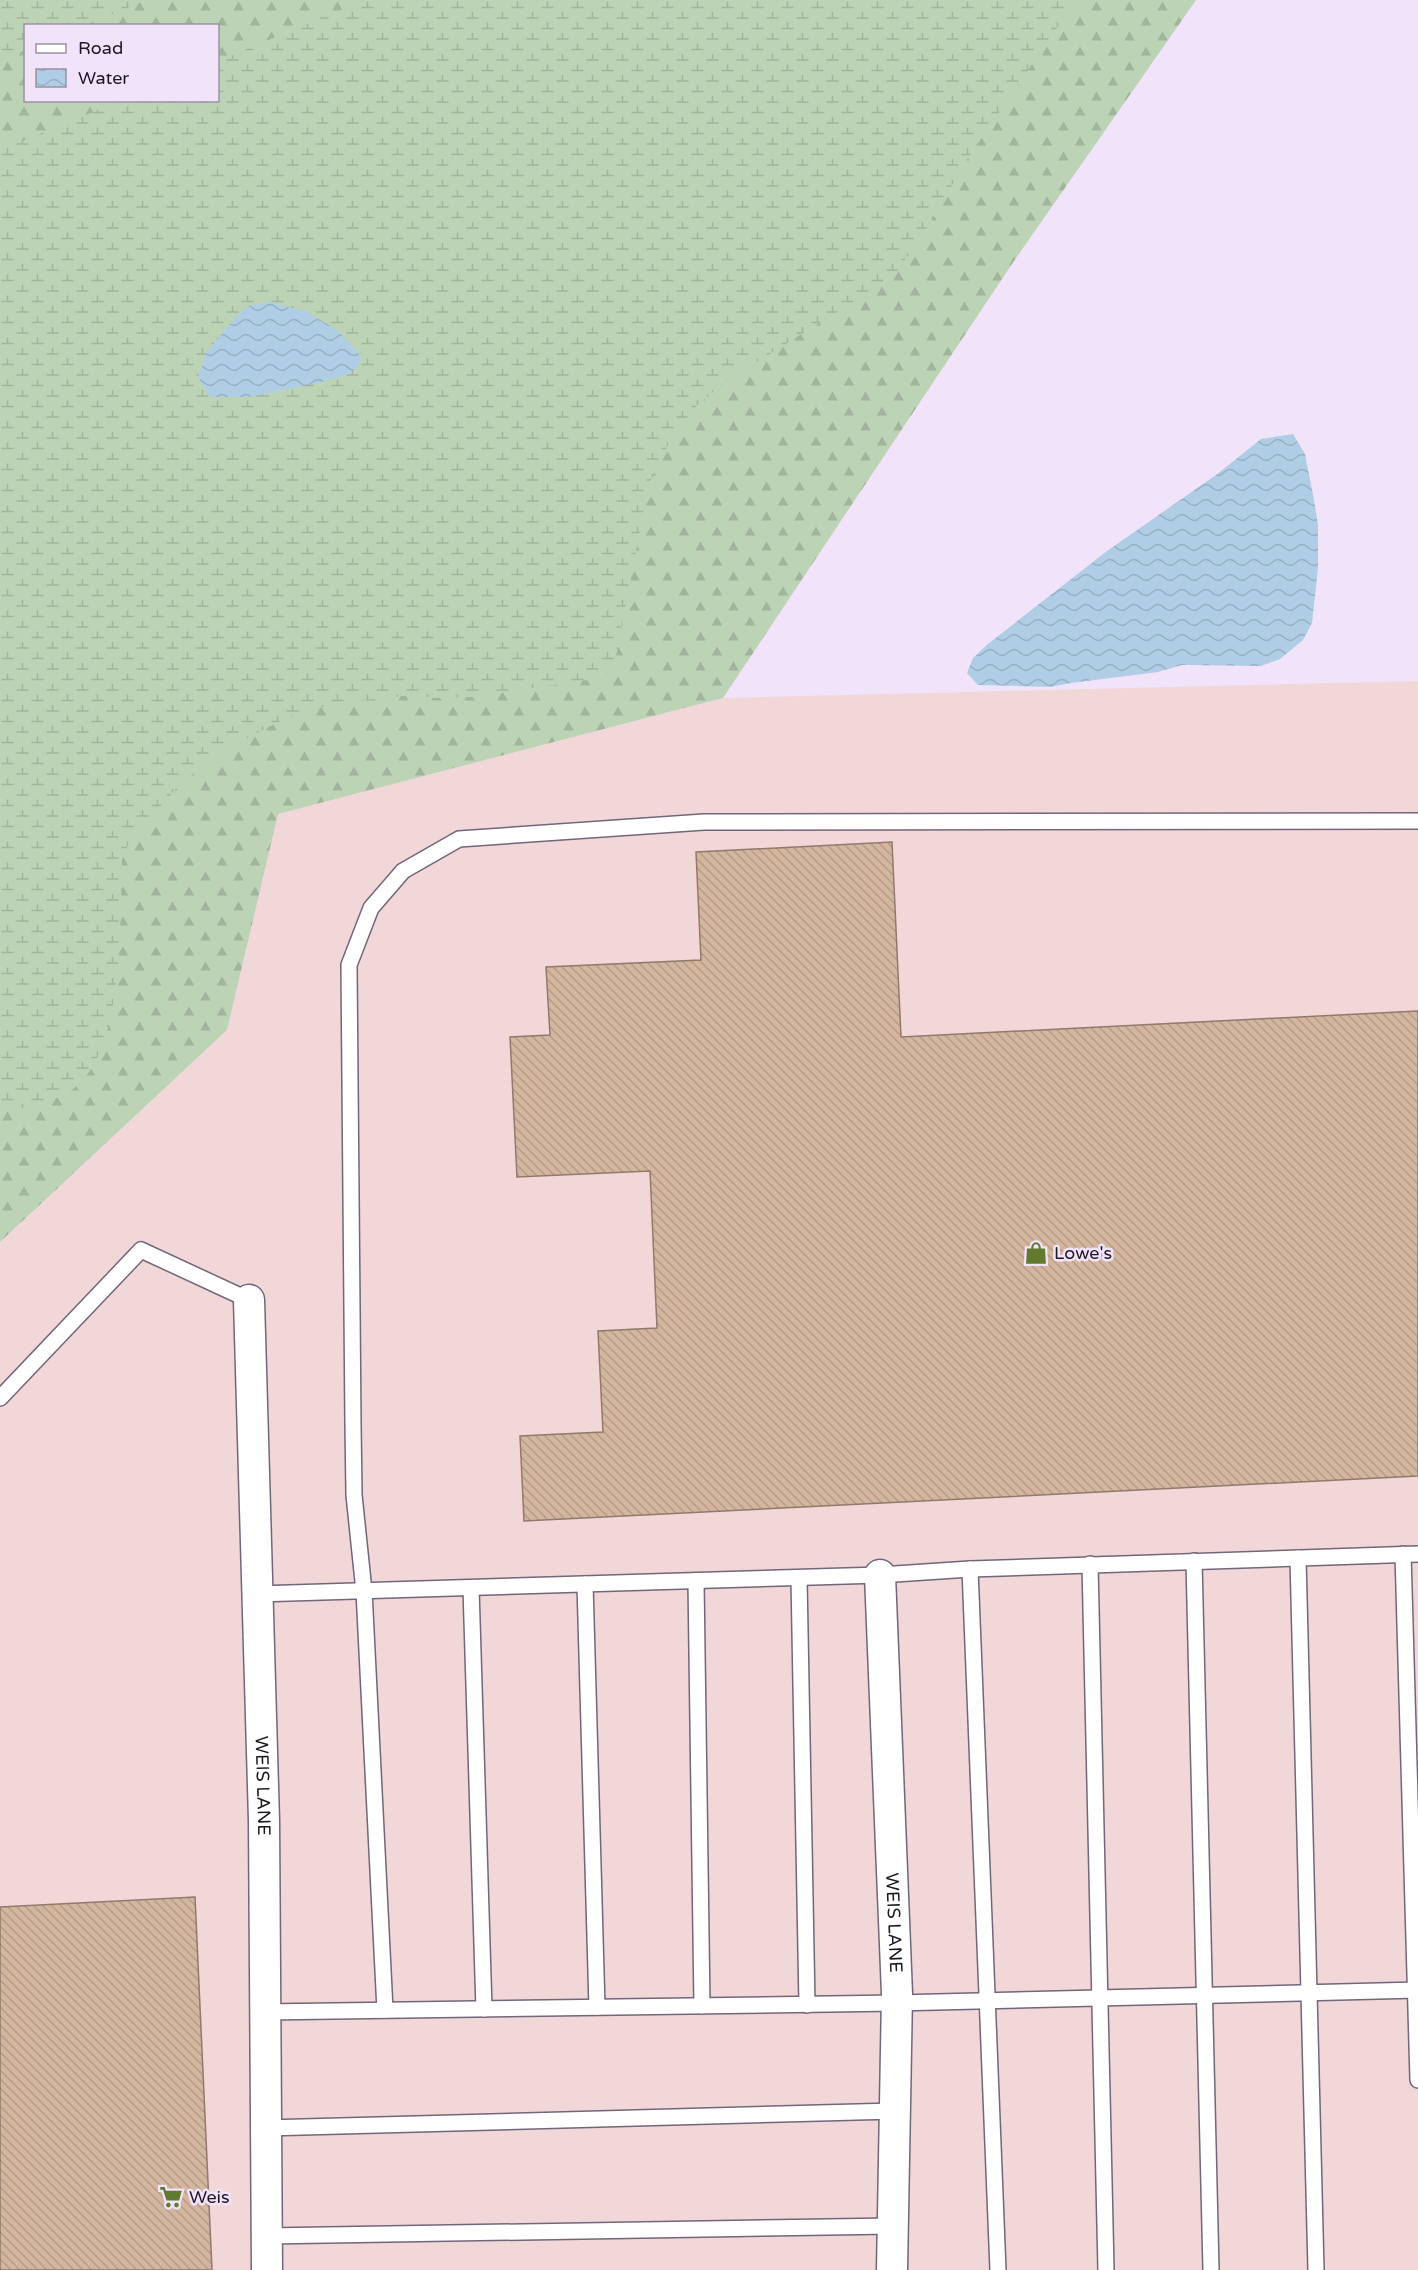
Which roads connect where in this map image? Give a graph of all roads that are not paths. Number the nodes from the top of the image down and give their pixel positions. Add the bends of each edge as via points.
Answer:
1 (1418, 821) edge
2 (249, 1300) joint
3 (0, 1398) edge
4 (1410, 1554) edge
5 (1299, 1558) junction
6 (1194, 1562) junction
7 (1090, 1564) junction
8 (970, 1569) junction
9 (880, 1575) junction
10 (799, 1578) junction
11 (696, 1581) junction
12 (585, 1584) junction
13 (471, 1588) junction
14 (364, 1591) junction
15 (257, 1594) junction
16 (1417, 1990) edge
17 (1309, 1993) junction
18 (1204, 1995) junction
19 (1100, 1998) junction
20 (987, 2001) junction
21 (896, 2003) junction
22 (807, 2005) junction
23 (702, 2006) junction
24 (597, 2007) junction
25 (484, 2009) junction
26 (385, 2010) junction
27 (264, 2012) junction
28 (1418, 2080) edge
29 (895, 2111) junction
30 (265, 2128) junction
31 (893, 2226) junction
32 (266, 2236) junction
33 (267, 2270) edge
34 (892, 2270) edge
35 (998, 2270) edge
36 (1106, 2270) edge
37 (1211, 2270) edge
38 (1316, 2270) edge

1 - 14 lane via 704,822 459,839 403,871 371,908 350,965 354,1495
2 - 3 lane via 141,1250
2 - 15 street, WEIS LANE
4 - 5 lane
4 - 16 lane
5 - 6 lane
5 - 17 lane
6 - 7 lane
6 - 18 lane
7 - 8 lane
7 - 19 lane
8 - 9 lane
8 - 20 lane
9 - 10 lane
9 - 21 street, WEIS LANE
10 - 11 lane
10 - 22 lane
11 - 12 lane
11 - 23 lane
12 - 13 lane
12 - 24 lane
13 - 14 lane
13 - 25 lane
14 - 15 lane
14 - 26 lane
15 - 27 street, WEIS LANE via 264,1821
16 - 17 lane
16 - 28 lane
17 - 18 lane
17 - 38 lane
18 - 19 lane
18 - 37 lane
19 - 20 lane
19 - 36 lane
20 - 21 lane
20 - 35 lane
21 - 22 lane
21 - 29 street, WEIS LANE
22 - 23 lane
23 - 24 lane
24 - 25 lane
25 - 26 lane
26 - 27 lane
27 - 30 street, WEIS LANE
29 - 30 lane
29 - 31 street, WEIS LANE
30 - 32 street, WEIS LANE
31 - 32 lane
31 - 34 street, WEIS LANE
32 - 33 street, WEIS LANE

